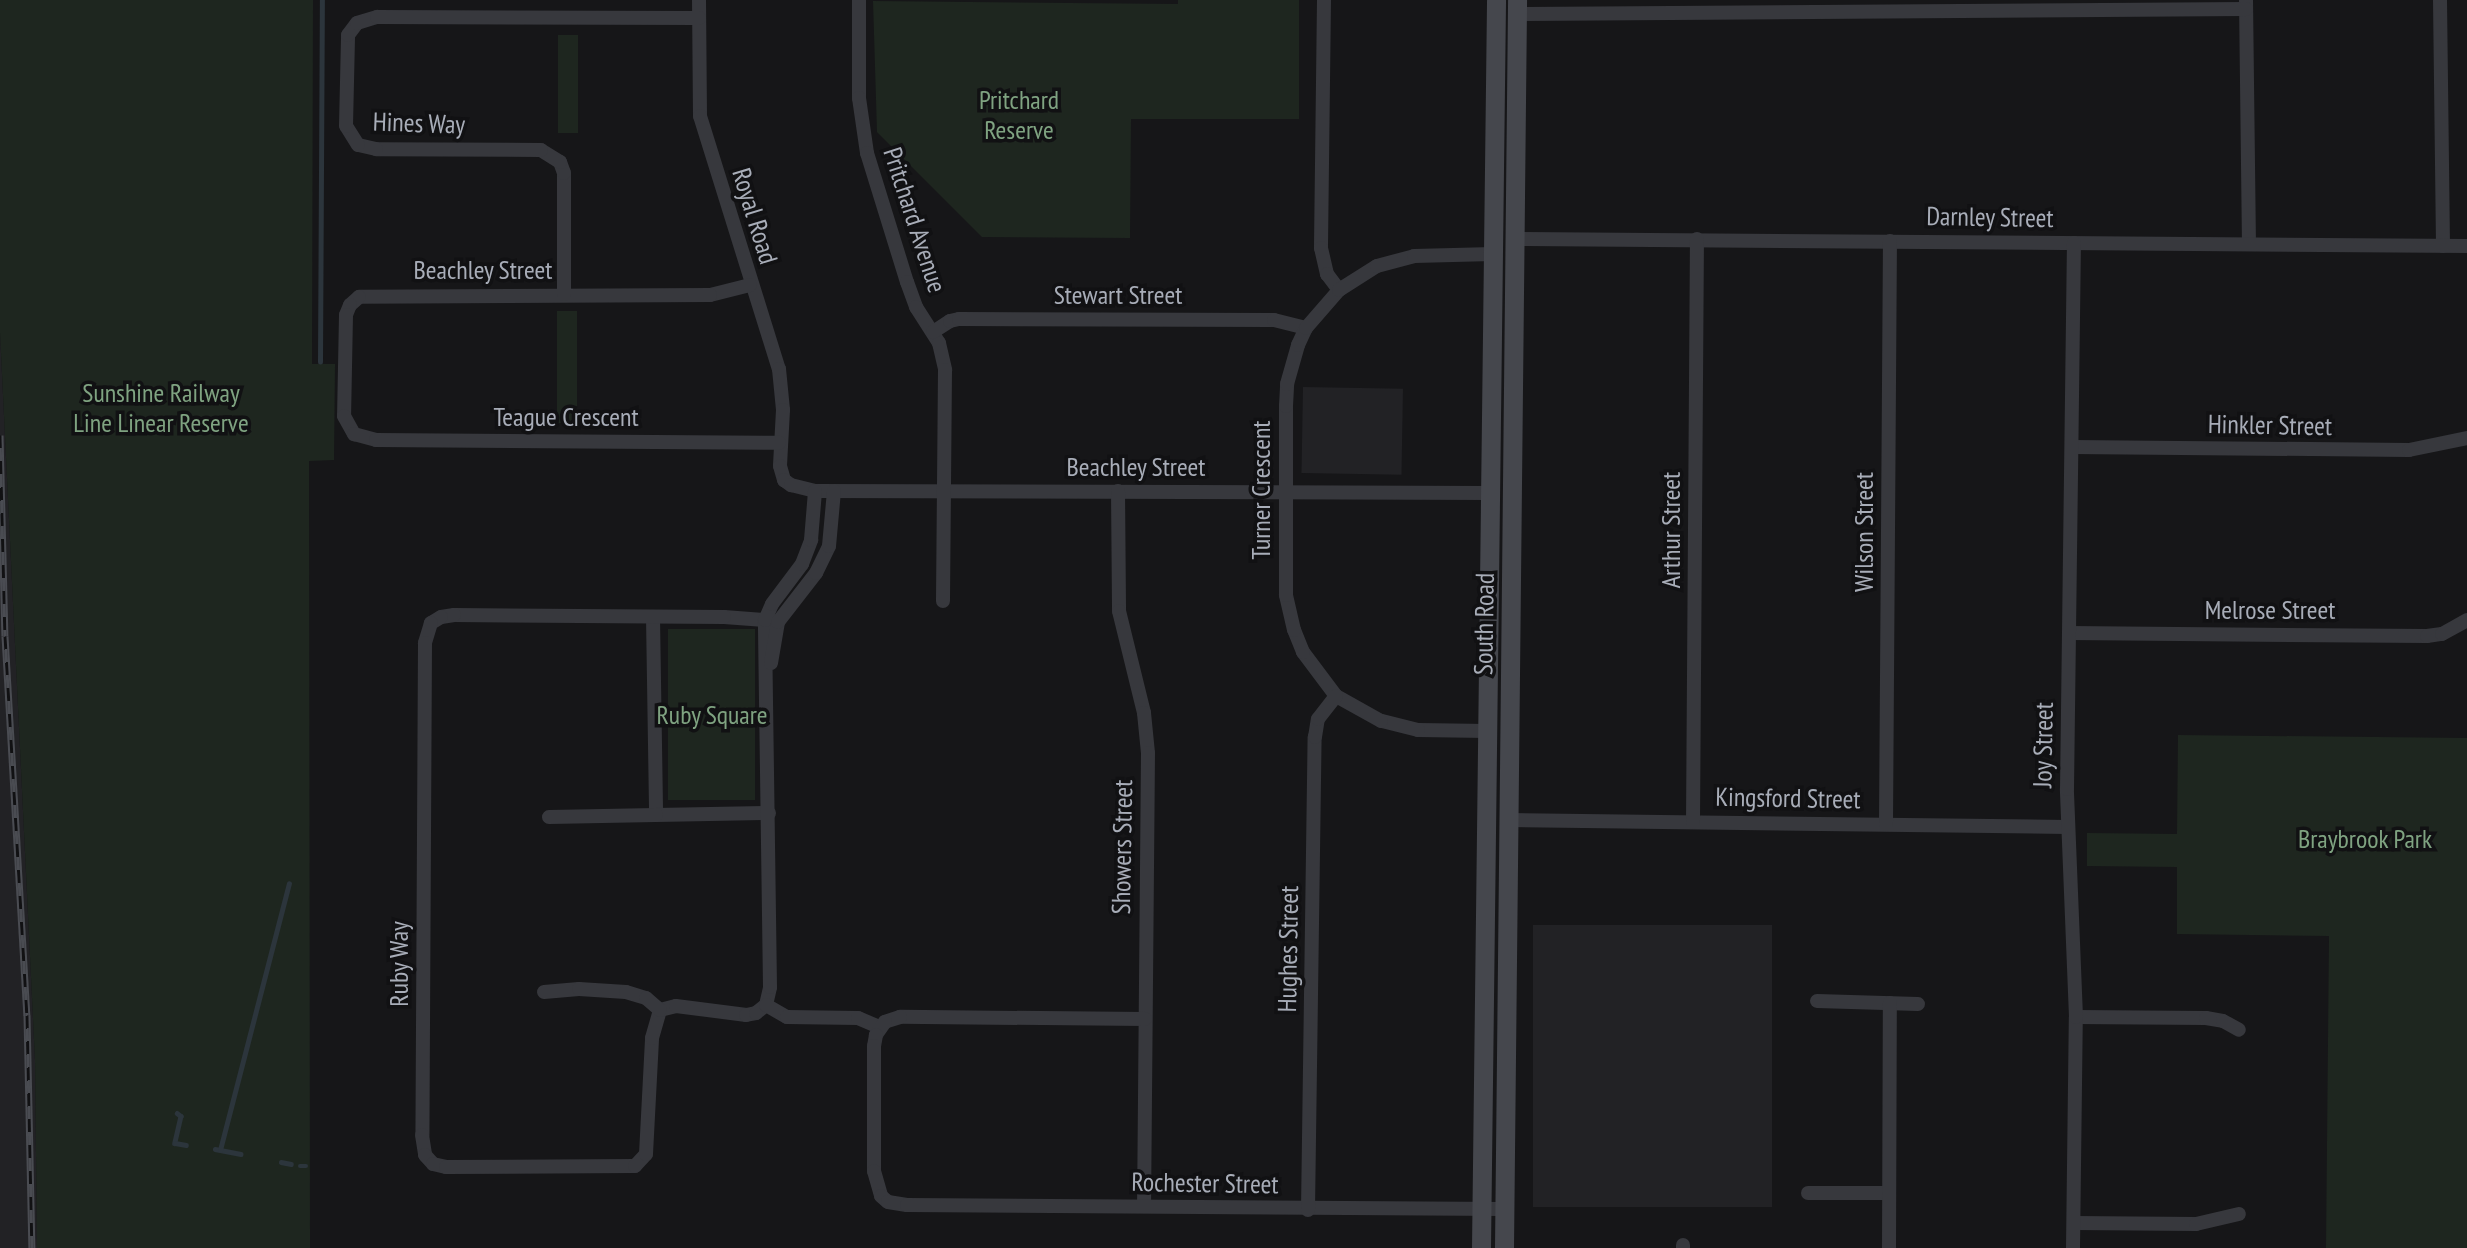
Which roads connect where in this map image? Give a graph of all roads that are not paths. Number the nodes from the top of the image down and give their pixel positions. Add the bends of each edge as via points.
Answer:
1 (699, 0) edge
2 (859, 0) edge
3 (1324, 0) edge
4 (1496, 0) edge
5 (2440, 0) edge
6 (2246, 5) edge
7 (1517, 7) edge
8 (699, 19) junction
9 (1515, 239) junction
10 (1697, 239) junction
11 (1890, 241) junction
12 (2074, 243) junction
13 (2249, 244) junction
14 (2443, 246) junction
15 (2466, 246) edge
16 (1493, 254) junction
17 (750, 285) junction
18 (1339, 290) junction
19 (564, 295) junction
20 (1306, 328) junction
21 (933, 332) junction
22 (354, 434) joint
23 (2467, 438) edge
24 (779, 443) junction
25 (2072, 447) junction
26 (784, 480) joint
27 (1511, 488) junction
28 (944, 490) junction
29 (815, 491) junction
30 (834, 491) junction
31 (1118, 491) junction
32 (1285, 492) junction
33 (1490, 493) junction
34 (802, 564) junction
35 (816, 573) junction
36 (943, 601) dead end
37 (653, 617) junction
38 (2467, 620) edge
39 (772, 621) junction
40 (2069, 633) junction
41 (1336, 696) junction
42 (1487, 731) junction
43 (769, 813) junction
44 (656, 815) junction
45 (549, 817) dead end
46 (1508, 820) junction
47 (1486, 821) junction
48 (1693, 822) junction
49 (1886, 824) junction
50 (2067, 827) junction
51 (544, 992) dead end
52 (1817, 1001) dead end
53 (1890, 1003) junction
54 (1918, 1004) dead end
55 (766, 1005) junction
56 (660, 1010) junction
57 (2076, 1017) junction
58 (1145, 1018) junction
59 (879, 1027) junction
60 (2239, 1030) dead end
61 (1808, 1193) dead end
62 (1889, 1193) junction
63 (1144, 1206) junction
64 (1481, 1209) junction
65 (1503, 1209) junction
66 (1308, 1210) junction
67 (2239, 1214) dead end
68 (2074, 1223) junction
69 (1480, 1248) edge
70 (1504, 1248) edge
71 (1889, 1248) edge
72 (2073, 1248) edge

1 - 8 street, Royal Road
2 - 21 street, Pritchard Avenue via 859,98 867,153 911,294
3 - 18 street via 1321,247 1327,274
4 - 16 street, South Road
5 - 14 street
6 - 7 street
6 - 13 street
7 - 9 street, South Road
8 - 17 street, Royal Road via 702,129
8 - 19 street, Hines Way via 377,18 357,23 348,35 346,126 358,145 376,149 541,150 560,162 564,173
9 - 10 street, Darnley Street
9 - 16 street
9 - 27 street, South Road
10 - 11 street, Darnley Street
10 - 48 street, Arthur Street
11 - 12 street, Darnley Street
11 - 49 street, Wilson Street
12 - 13 street, Darnley Street
12 - 25 street, Joy Street
13 - 14 street, Darnley Street
14 - 15 street, Darnley Street
16 - 18 street, Turner Crescent via 1414,256 1377,266
16 - 33 street, South Road
17 - 19 street, Beachley Street via 710,295
17 - 24 street, Royal Road via 782,381
18 - 20 street, Turner Crescent
19 - 22 street, Beachley Street via 359,297 350,305 345,321 344,416
20 - 21 street, Stewart Street via 1274,320 959,319
20 - 32 street, Turner Crescent via 1287,384
21 - 28 street, Pritchard Avenue via 945,370
22 - 24 street, Teague Crescent via 376,440
23 - 25 street, Hinkler Street via 2409,450
24 - 26 street, Royal Road
25 - 40 street, Joy Street
26 - 29 street, Beachley Street via 798,489
27 - 33 street
27 - 46 street, South Road
28 - 30 street, Beachley Street
28 - 31 street, Beachley Street
28 - 36 street, Pritchard Avenue
29 - 30 street, Beachley Street
29 - 34 street via 811,540
30 - 35 street via 829,546
31 - 32 street, Beachley Street
31 - 58 street, Showers Street via 1119,611 1144,713 1148,753
32 - 33 street, Beachley Street
32 - 41 street, Turner Crescent via 1288,610 1303,652
33 - 42 street, South Road
34 - 35 street
34 - 39 street via 772,604
35 - 39 street
37 - 39 street, Ruby Way
37 - 44 street
37 - 56 street, Ruby Way via 454,615 431,623 426,632 425,1155 433,1164 446,1167 635,1166 646,1154 652,1038
38 - 40 street, Melrose Street via 2442,635 2427,636
39 - 43 street via 764,646
40 - 50 street, Joy Street
41 - 42 street, Turner Crescent via 1381,721 1403,727
41 - 66 street, Hughes Street via 1318,719 1315,737
42 - 47 street, South Road
43 - 44 street
43 - 55 street
44 - 45 street
46 - 47 street
46 - 48 street, Kingsford Street
46 - 65 street, South Road
47 - 64 street, South Road
48 - 49 street, Kingsford Street
49 - 50 street, Kingsford Street
50 - 57 street, Joy Street
51 - 56 street via 626,992
52 - 53 street
53 - 54 street
53 - 62 street
55 - 56 street via 746,1015 676,1006
55 - 59 street via 787,1017 858,1018
57 - 60 street via 2206,1018
57 - 68 street, Joy Street
58 - 59 street via 900,1017
58 - 63 street, Showers Street
59 - 63 street, Rochester Street via 874,1046 876,1187 888,1202
61 - 62 street
62 - 71 street
63 - 66 street, Rochester Street
64 - 65 street, Rochester Street
64 - 66 street, Rochester Street
64 - 69 street, South Road
65 - 70 street, South Road
67 - 68 street via 2196,1224
68 - 72 street, Joy Street

